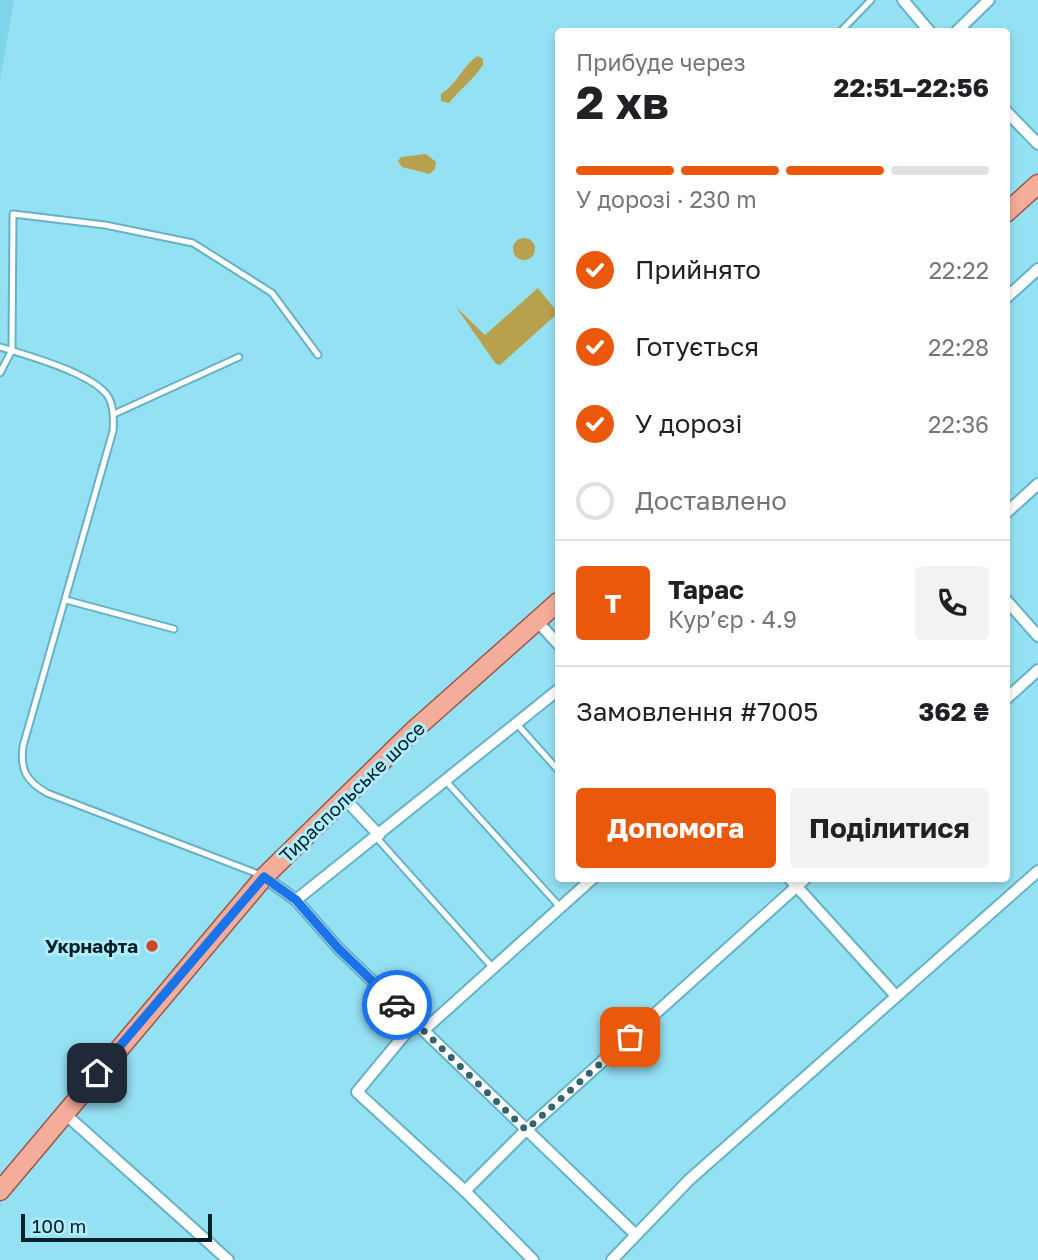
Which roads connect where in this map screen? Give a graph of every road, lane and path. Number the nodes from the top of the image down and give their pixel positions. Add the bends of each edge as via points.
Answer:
1 (871, 0) edge
2 (903, 0) edge
3 (989, 0) edge
4 (843, 28) edge
5 (927, 28) edge
6 (960, 28) edge
7 (1010, 115) edge
8 (1038, 144) edge
9 (1038, 184) edge
10 (1010, 209) edge
11 (1038, 269) edge
12 (1010, 295) edge
13 (0, 347) edge
14 (12, 351) junction
15 (318, 355) dead end
16 (239, 357) dead end
17 (0, 373) edge
18 (114, 414) junction
19 (1038, 484) edge
20 (1010, 509) edge
21 (66, 600) junction
22 (1010, 604) edge
23 (555, 605) edge
24 (537, 621) junction
25 (174, 629) dead end
26 (1038, 636) edge
27 (555, 641) edge
28 (1038, 670) edge
29 (555, 692) edge
30 (1010, 695) edge
31 (516, 723) junction
32 (555, 767) edge
33 (445, 779) junction
34 (344, 798) junction
35 (377, 836) junction
36 (1038, 871) edge
37 (264, 877) junction
38 (589, 882) edge
39 (793, 883) edge
40 (296, 900) junction
41 (560, 908) junction
42 (493, 968) junction
43 (896, 996) junction
44 (415, 1022) junction
45 (424, 1030) junction
46 (63, 1112) junction
47 (526, 1130) junction
48 (0, 1191) edge
49 (466, 1191) junction
50 (635, 1234) junction
51 (228, 1260) edge
52 (533, 1260) edge
53 (612, 1260) edge

1 - 4 lane
2 - 5 street
3 - 6 street
7 - 8 street
9 - 10 main road
11 - 12 street
13 - 14 lane
14 - 15 lane via 13,214 105,225 193,243 272,293
14 - 17 lane
14 - 18 lane via 88,379 109,398
16 - 18 lane
18 - 21 lane
19 - 20 street
21 - 25 lane
21 - 37 lane via 23,746 24,775 47,793
22 - 26 street
23 - 24 main road, Тираспольське шосе
24 - 27 street
24 - 34 main road, Тираспольське шосе
28 - 30 street
29 - 31 street
31 - 32 lane
31 - 33 street
33 - 35 street
33 - 41 lane
34 - 35 street
34 - 37 main road, Тираспольське шосе
35 - 40 street
35 - 42 lane
36 - 43 street
37 - 40 street
37 - 46 main road, Тираспольське шосе
38 - 41 street
39 - 43 street
39 - 47 street
40 - 44 street
41 - 42 street
42 - 45 street
43 - 50 street via 689,1180
44 - 45 street
44 - 49 street via 357,1092
45 - 47 street
46 - 48 main road, Тираспольське шосе
46 - 51 street
47 - 49 street
47 - 50 street
49 - 52 street
50 - 53 street

